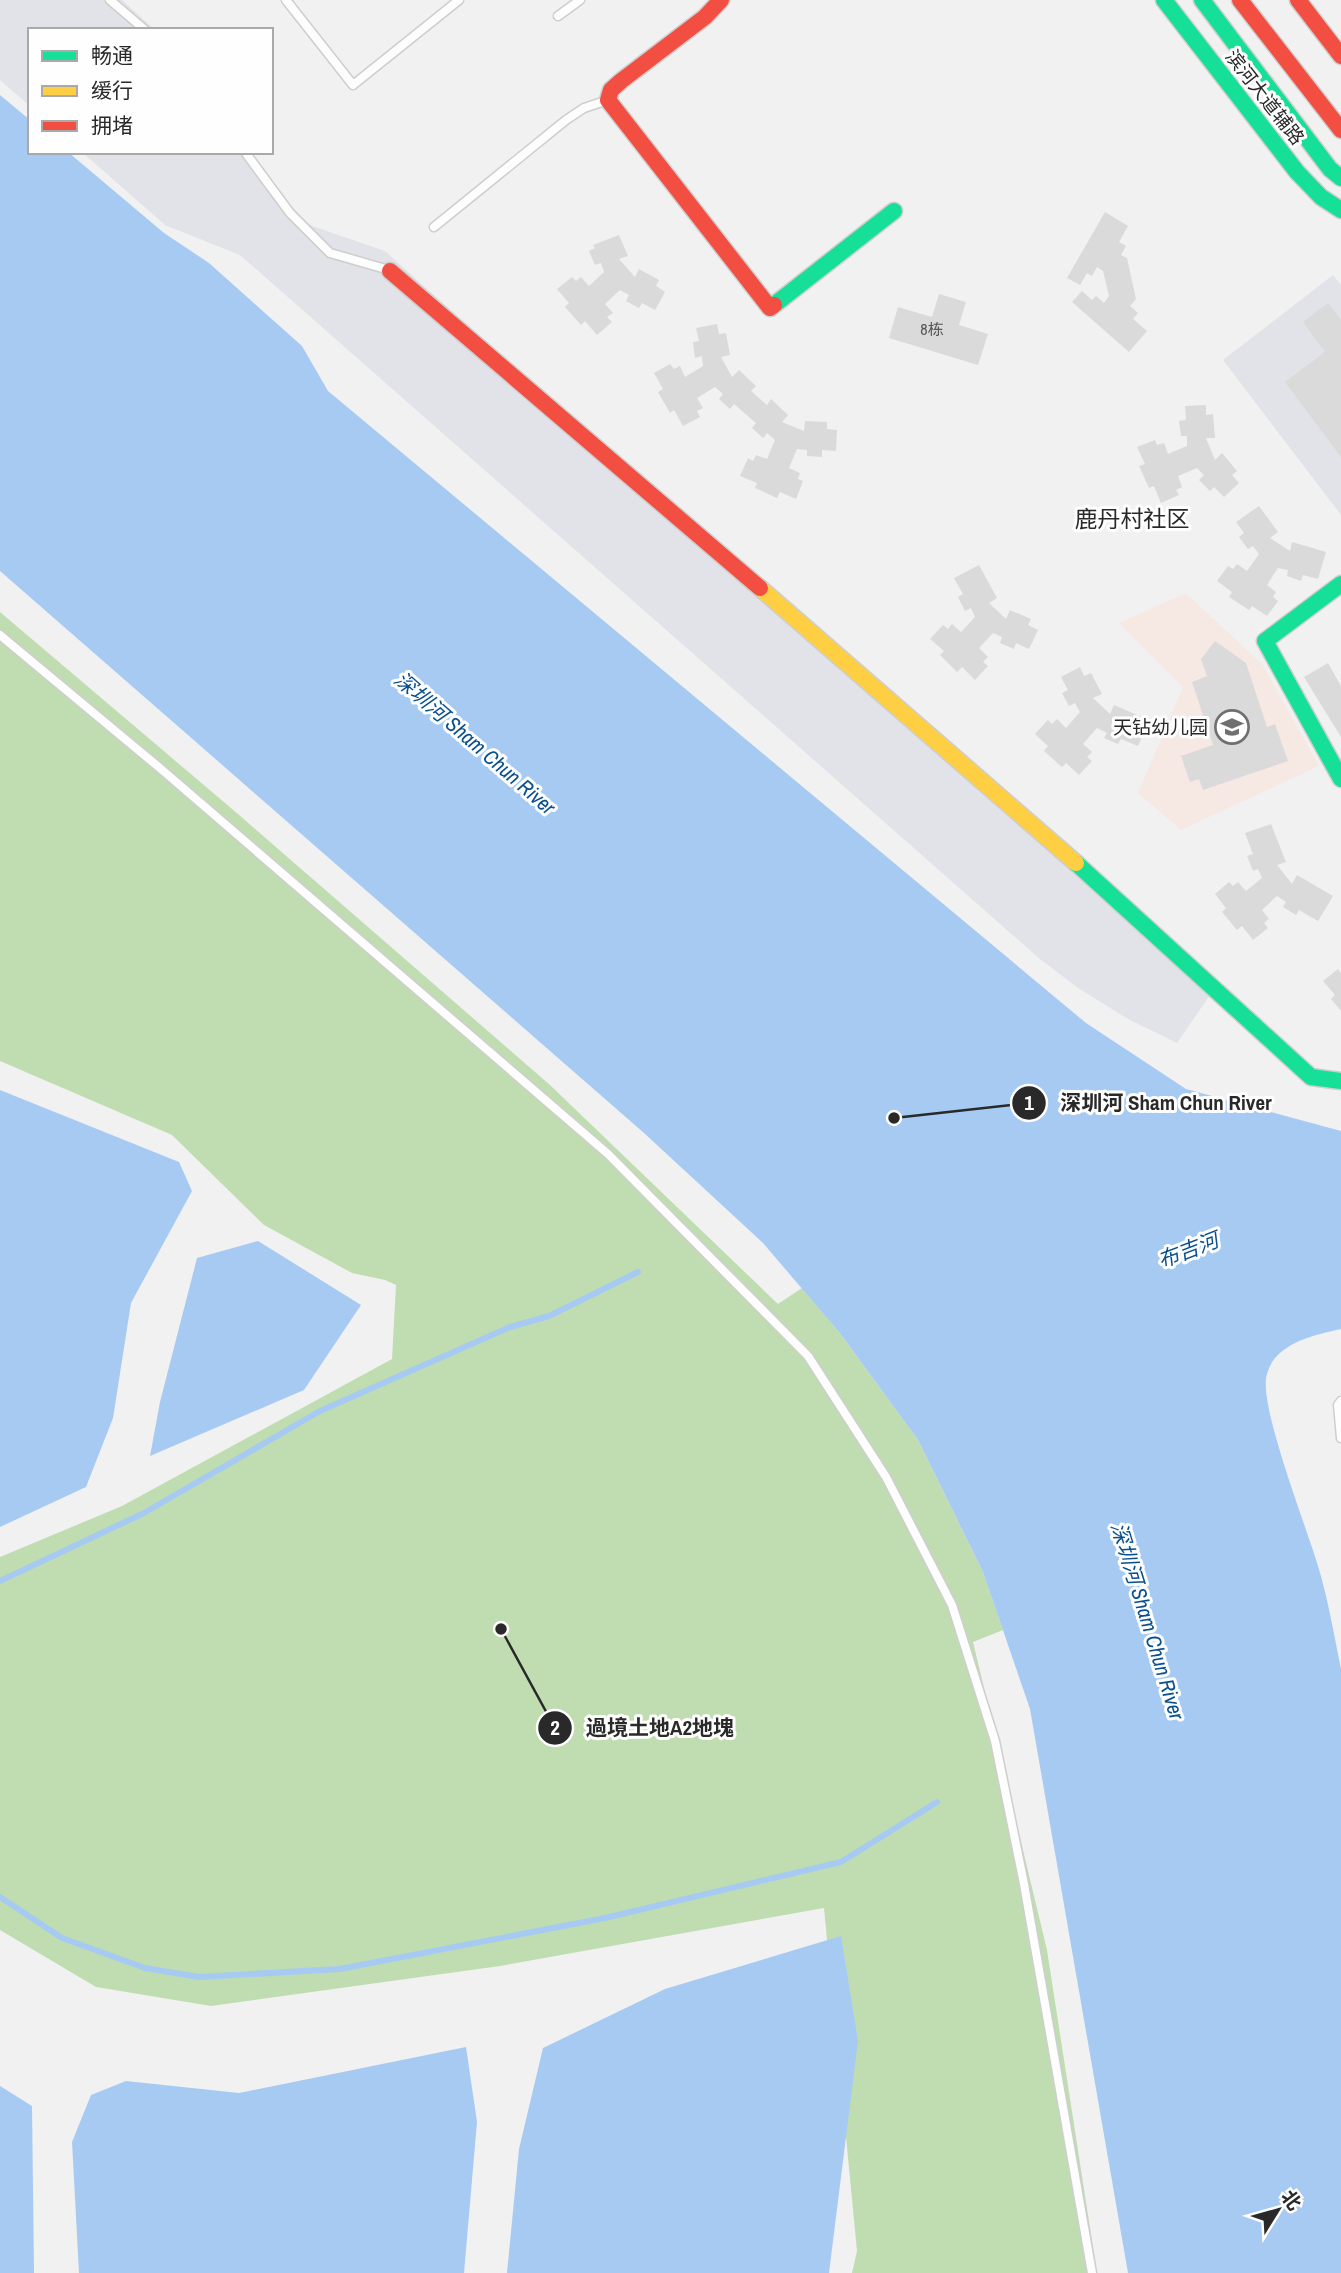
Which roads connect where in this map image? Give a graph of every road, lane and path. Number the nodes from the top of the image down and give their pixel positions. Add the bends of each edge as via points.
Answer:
1 (110, 0) edge
2 (286, 0) edge
3 (459, 0) edge
4 (580, 0) edge
5 (721, 0) edge
6 (1164, 0) edge
7 (1202, 0) edge
8 (1240, 0) edge
9 (1298, 0) edge
10 (558, 16) dead end
11 (143, 28) edge
12 (1341, 56) edge
13 (608, 100) junction
14 (1339, 125) edge
15 (246, 154) edge
16 (1341, 178) edge
17 (1341, 210) edge
18 (894, 211) dead end
19 (434, 227) dead end
20 (390, 271) joint
21 (1341, 584) edge
22 (0, 635) edge
23 (1341, 779) edge
24 (1341, 1081) edge
25 (1341, 1401) edge
26 (1341, 1438) edge
27 (1093, 2273) edge

1 - 11 lane
2 - 3 lane via 352,85
4 - 10 lane
5 - 13 main road via 621,81
6 - 17 main road, 滨河大道辅路 via 1297,172
7 - 16 main road
8 - 14 main road
9 - 12 main road
13 - 18 main road via 770,308
13 - 19 lane via 566,120
15 - 20 lane via 290,213 330,253
20 - 24 main road via 1018,810 1311,1077
21 - 23 main road via 1265,641
22 - 27 lane via 608,1154 808,1356 886,1477 952,1605 995,1741
25 - 26 lane

